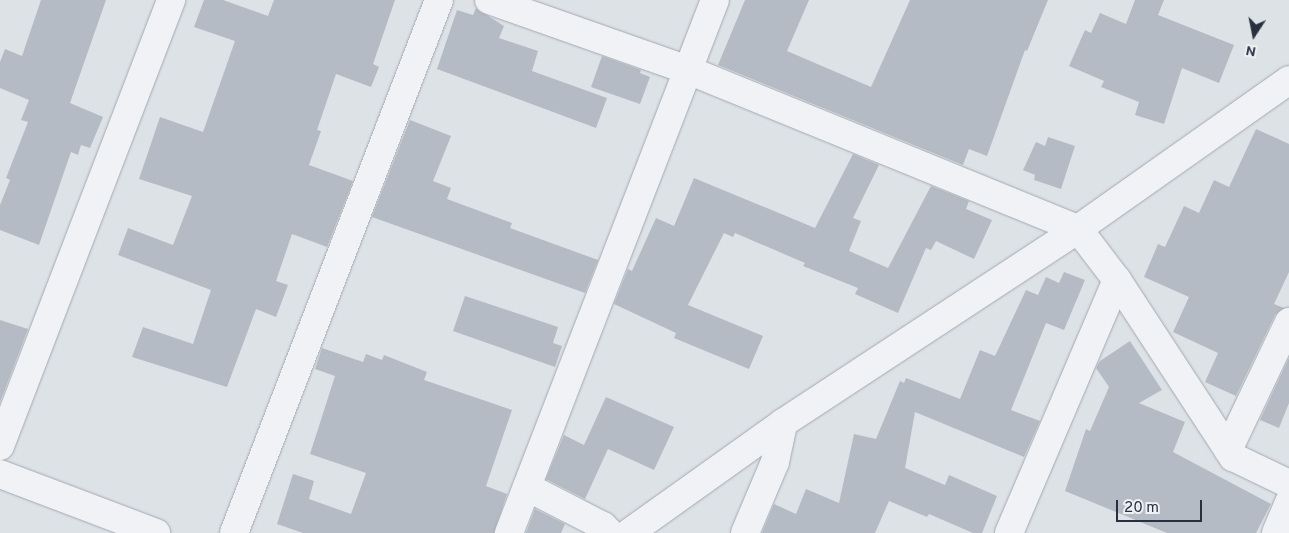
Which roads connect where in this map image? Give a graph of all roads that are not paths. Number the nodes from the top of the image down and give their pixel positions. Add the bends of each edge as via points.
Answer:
1 (171, 0) edge
2 (439, 0) edge
3 (489, 0) edge
4 (715, 0) edge
5 (688, 70) junction
6 (1289, 80) edge
7 (1078, 229) junction
8 (1116, 280) junction
9 (1289, 322) edge
10 (783, 423) junction
11 (0, 446) edge
12 (1228, 450) junction
13 (0, 474) edge
14 (1289, 484) edge
15 (527, 486) junction
16 (1289, 502) edge
17 (156, 533) edge
18 (234, 533) edge
19 (510, 533) edge
20 (610, 533) edge
21 (629, 533) edge
22 (745, 533) edge
23 (1009, 533) edge
24 (1276, 533) edge

1 - 11 street
2 - 18 street
3 - 5 street
4 - 5 street
5 - 7 street
5 - 15 street
6 - 7 street
7 - 8 street
7 - 10 street
8 - 12 street
8 - 23 street
9 - 12 street
10 - 21 street
10 - 22 street via 775,462
12 - 14 street via 1233,456
13 - 17 street
15 - 19 street
15 - 20 street via 603,526
16 - 24 street

